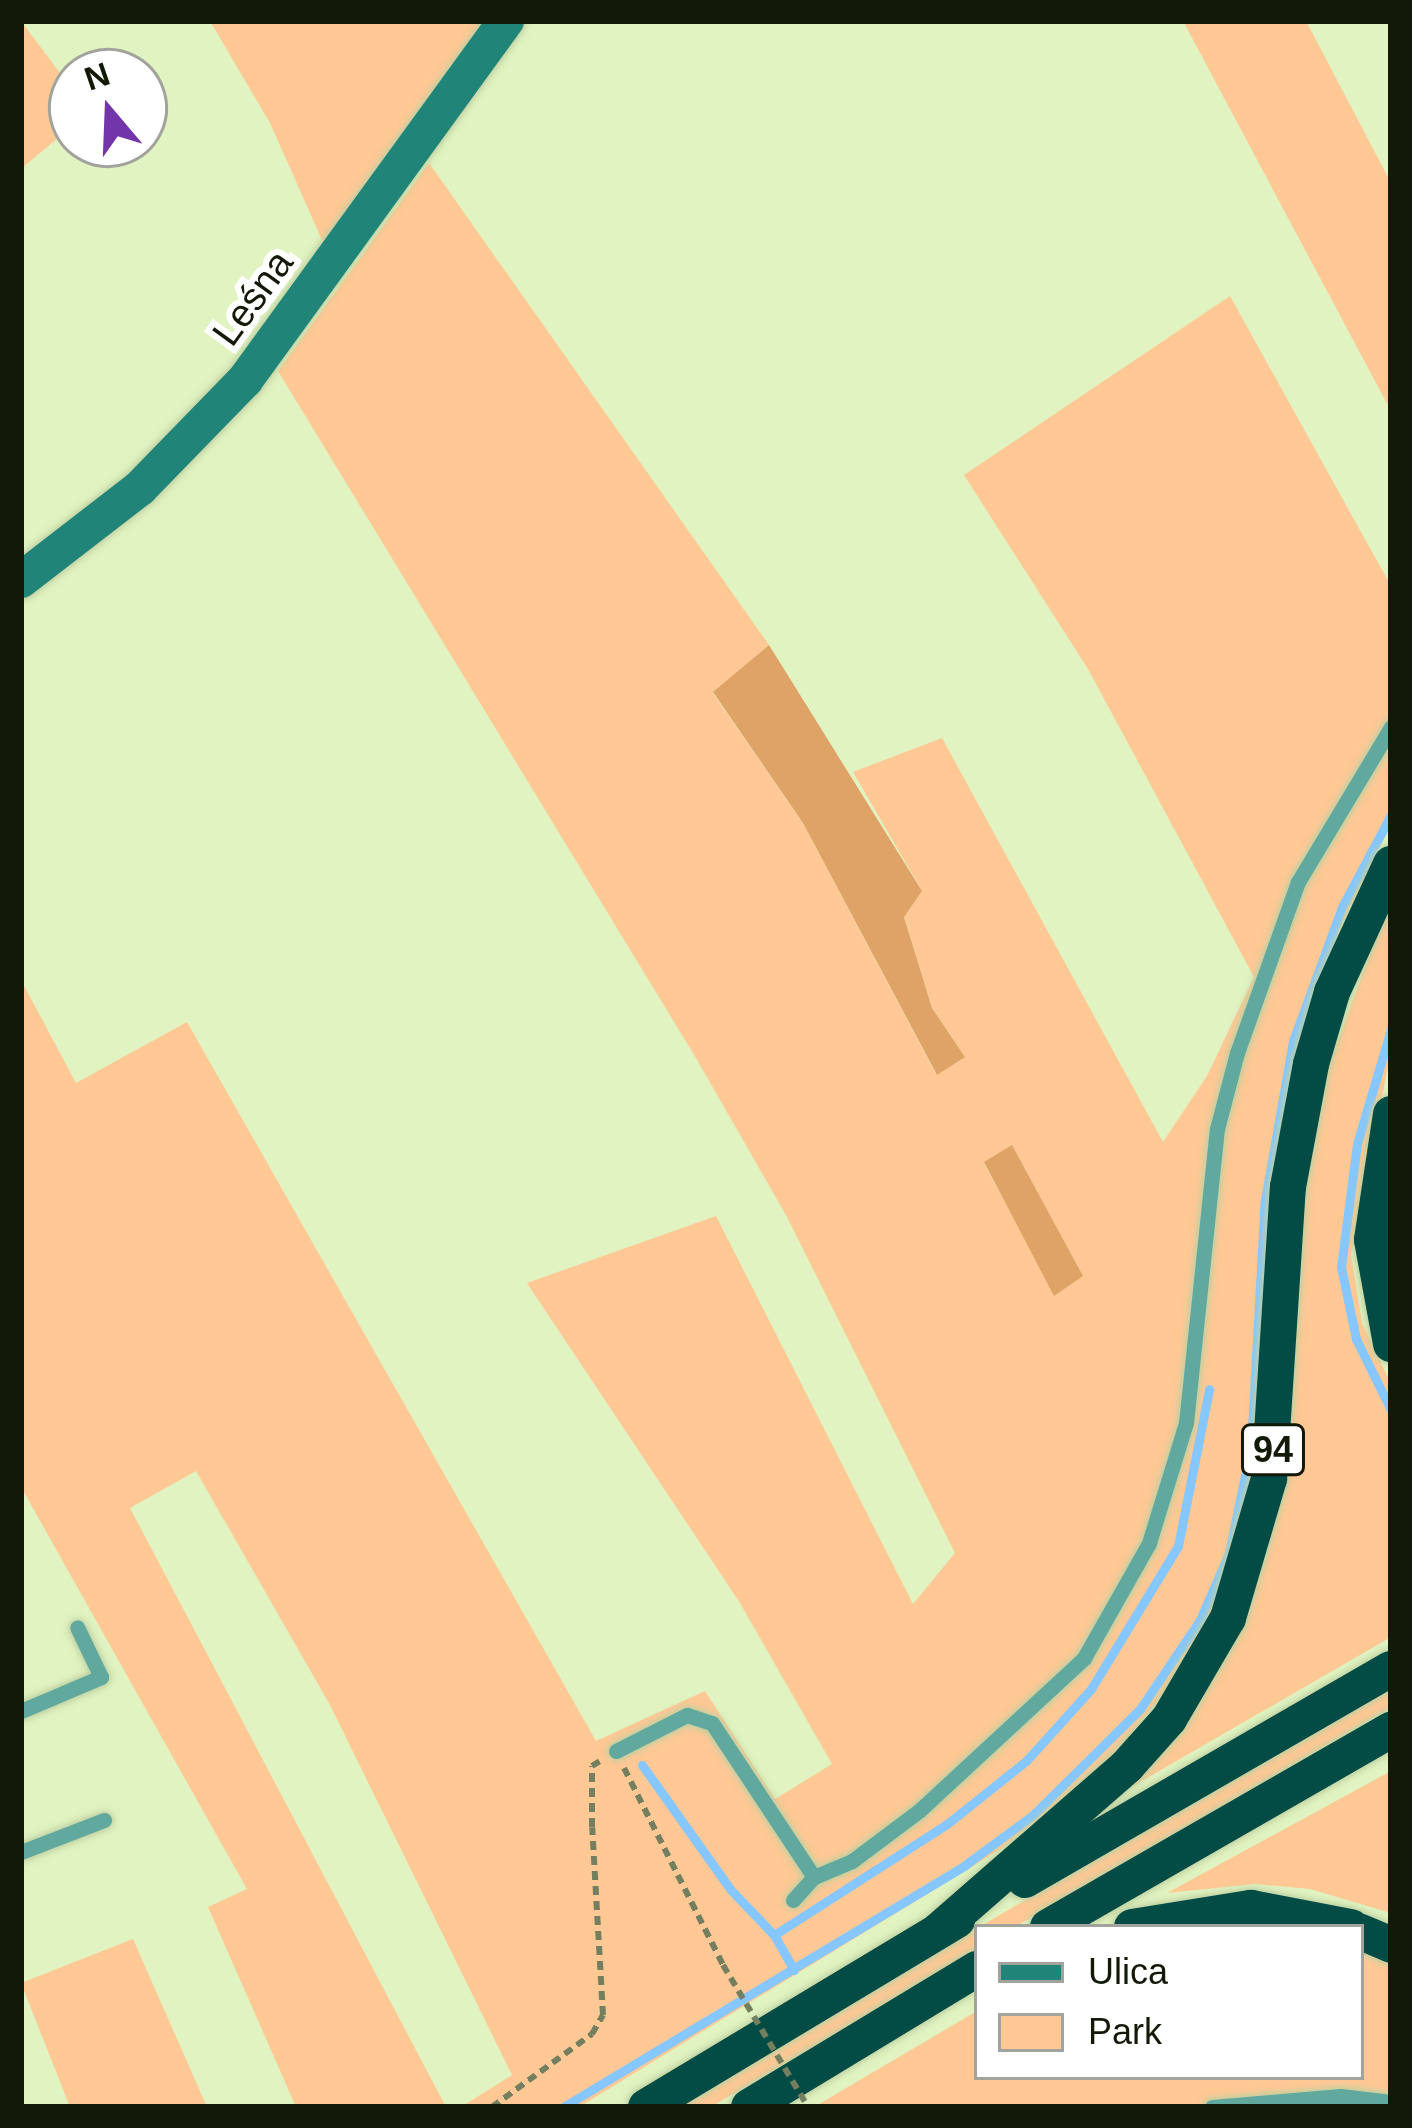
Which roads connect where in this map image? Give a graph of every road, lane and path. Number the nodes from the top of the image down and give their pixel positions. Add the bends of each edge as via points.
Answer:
1 (506, 21) edge
2 (21, 580) edge
3 (1391, 727) edge
4 (1391, 864) edge
5 (1391, 1114) edge
6 (1391, 1344) edge
7 (77, 1628) dead end
8 (1391, 1669) edge
9 (21, 1711) edge
10 (1391, 1730) edge
11 (616, 1751) junction
12 (104, 1820) dead end
13 (21, 1852) edge
14 (814, 1877) junction
15 (793, 1900) dead end
16 (1053, 1924) edge
17 (1151, 1924) edge
18 (1335, 1924) edge
19 (938, 1931) junction
20 (968, 1978) edge
21 (1391, 2102) edge
22 (492, 2107) edge
23 (646, 2107) edge
24 (749, 2107) edge
25 (808, 2107) edge
26 (1212, 2107) edge

1 - 2 street, Leśna via 230,398 140,488
3 - 14 lane via 1298,882 1237,1053 1217,1129 1186,1423 1149,1543 1122,1597 1084,1658 987,1755 851,1861
4 - 19 highway, 94 via 1332,992 1307,1081 1288,1187 1270,1479 1234,1602 1169,1719 1127,1766
5 - 6 highway via 1372,1240 1376,1298
7 - 9 lane via 100,1677
8 - 19 highway
10 - 16 highway
11 - 14 lane via 687,1715 712,1724
11 - 22 path via 592,1766 603,2015 592,2034
11 - 25 path, bridge via 699,1924
12 - 13 lane
14 - 15 lane
17 - 18 highway via 1251,1908
19 - 23 highway, 94
20 - 24 highway
21 - 26 lane via 1341,2096

